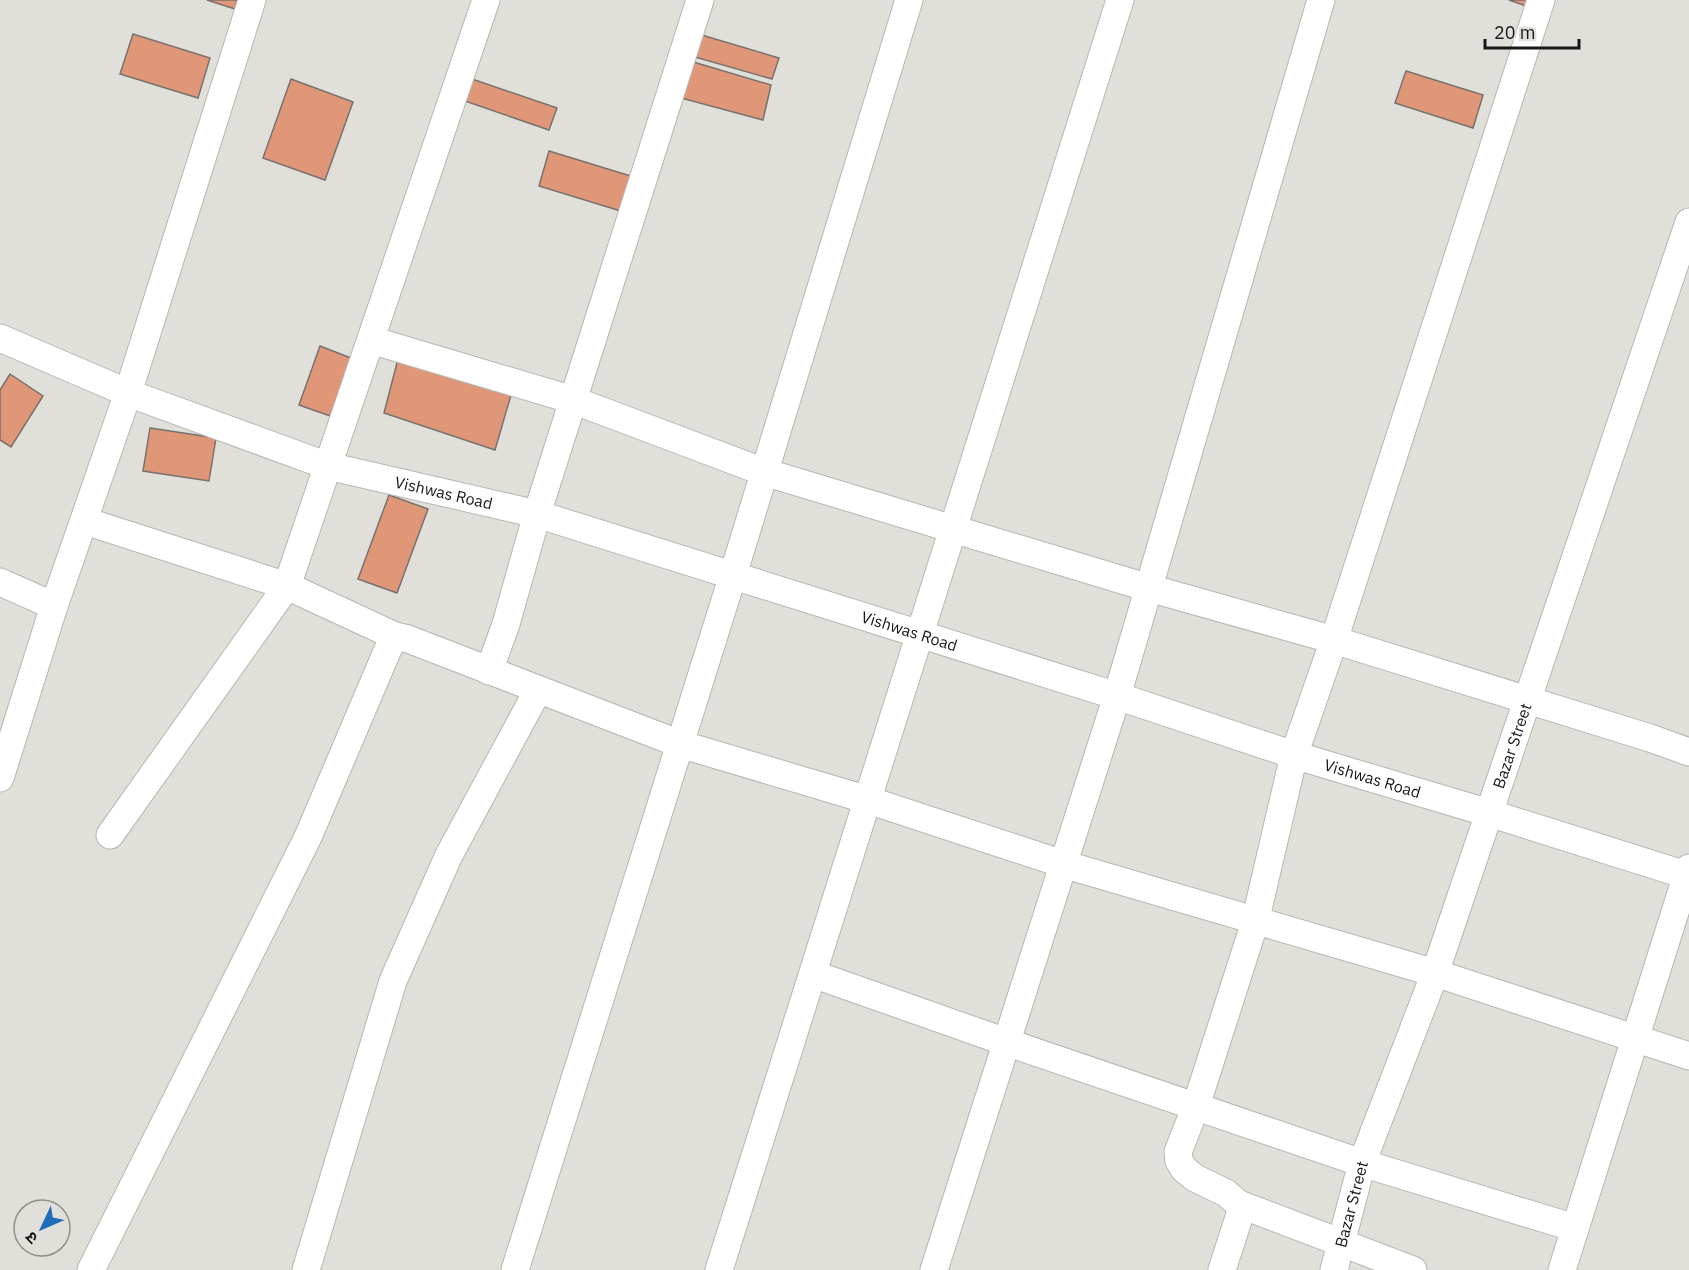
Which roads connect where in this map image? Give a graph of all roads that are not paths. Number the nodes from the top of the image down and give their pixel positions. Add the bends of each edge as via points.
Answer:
1 (252, 0) edge
2 (486, 0) edge
3 (700, 0) edge
4 (909, 0) edge
5 (1120, 0) edge
6 (1322, 0) edge
7 (1541, 0) edge
8 (1689, 222) edge
9 (0, 338) edge
10 (370, 340) junction
11 (128, 393) junction
12 (573, 400) junction
13 (328, 466) junction
14 (764, 472) junction
15 (537, 514) junction
16 (85, 521) junction
17 (954, 529) junction
18 (733, 575) junction
19 (0, 582) edge
20 (287, 586) junction
21 (1149, 588) junction
22 (54, 606) junction
23 (921, 634) junction
24 (395, 636) junction
25 (1334, 640) junction
26 (489, 671) junction
27 (538, 690) junction
28 (1117, 696) junction
29 (1527, 699) junction
30 (680, 744) junction
31 (1689, 752) edge
32 (1294, 755) junction
33 (0, 778) edge
34 (868, 800) junction
35 (1489, 813) junction
36 (110, 835) dead end
37 (1063, 864) junction
38 (1688, 873) edge
39 (1255, 921) junction
40 (1435, 973) junction
41 (813, 974) junction
42 (1634, 1039) junction
43 (1006, 1042) junction
44 (1689, 1056) edge
45 (1196, 1106) junction
46 (1362, 1163) junction
47 (1239, 1204) junction
48 (1575, 1228) junction
49 (1341, 1243) junction
50 (91, 1270) edge
51 (306, 1270) edge
52 (515, 1270) edge
53 (718, 1270) edge
54 (934, 1270) edge
55 (1222, 1270) edge
56 (1334, 1270) edge
57 (1413, 1270) edge
58 (1562, 1270) edge

1 - 11 street
2 - 10 street
3 - 12 street
4 - 14 street
5 - 17 street
6 - 21 street
7 - 25 street
8 - 29 street, Bazar Street
9 - 11 street, Vishwas Road
10 - 12 street
10 - 13 street
11 - 13 street, Vishwas Road
11 - 16 street
12 - 14 street
12 - 15 street
13 - 15 street, Vishwas Road
13 - 20 street
14 - 17 street
14 - 18 street
15 - 18 street, Vishwas Road
15 - 26 street
16 - 20 street
16 - 22 street
17 - 21 street
17 - 23 street
18 - 23 street, Vishwas Road
18 - 30 street
19 - 22 street
20 - 24 street
20 - 36 street
21 - 25 street
21 - 28 street
22 - 33 street
23 - 28 street, Vishwas Road
23 - 34 street
24 - 26 street
24 - 50 street via 308,837
25 - 29 street
25 - 32 street
26 - 27 street
27 - 30 street
27 - 51 street via 449,855 393,981
28 - 32 street, Vishwas Road
28 - 37 street
29 - 31 street
29 - 35 street, Bazar Street
30 - 34 street
30 - 52 street
32 - 35 street, Vishwas Road
32 - 39 street
34 - 37 street
34 - 41 street
35 - 38 street, Vishwas Road
35 - 40 street, Bazar Street
37 - 39 street
37 - 43 street
38 - 42 street
39 - 40 street
39 - 45 street
40 - 42 street
40 - 46 street, Bazar Street
41 - 43 street
41 - 53 street
42 - 44 street
42 - 48 street
43 - 45 street
43 - 54 street
45 - 46 street
45 - 47 street via 1178,1152 1179,1161 1195,1178
46 - 48 street
46 - 49 street, Bazar Street
47 - 49 street
47 - 55 street via 1240,1214
48 - 58 street
49 - 56 street, Bazar Street
49 - 57 street

